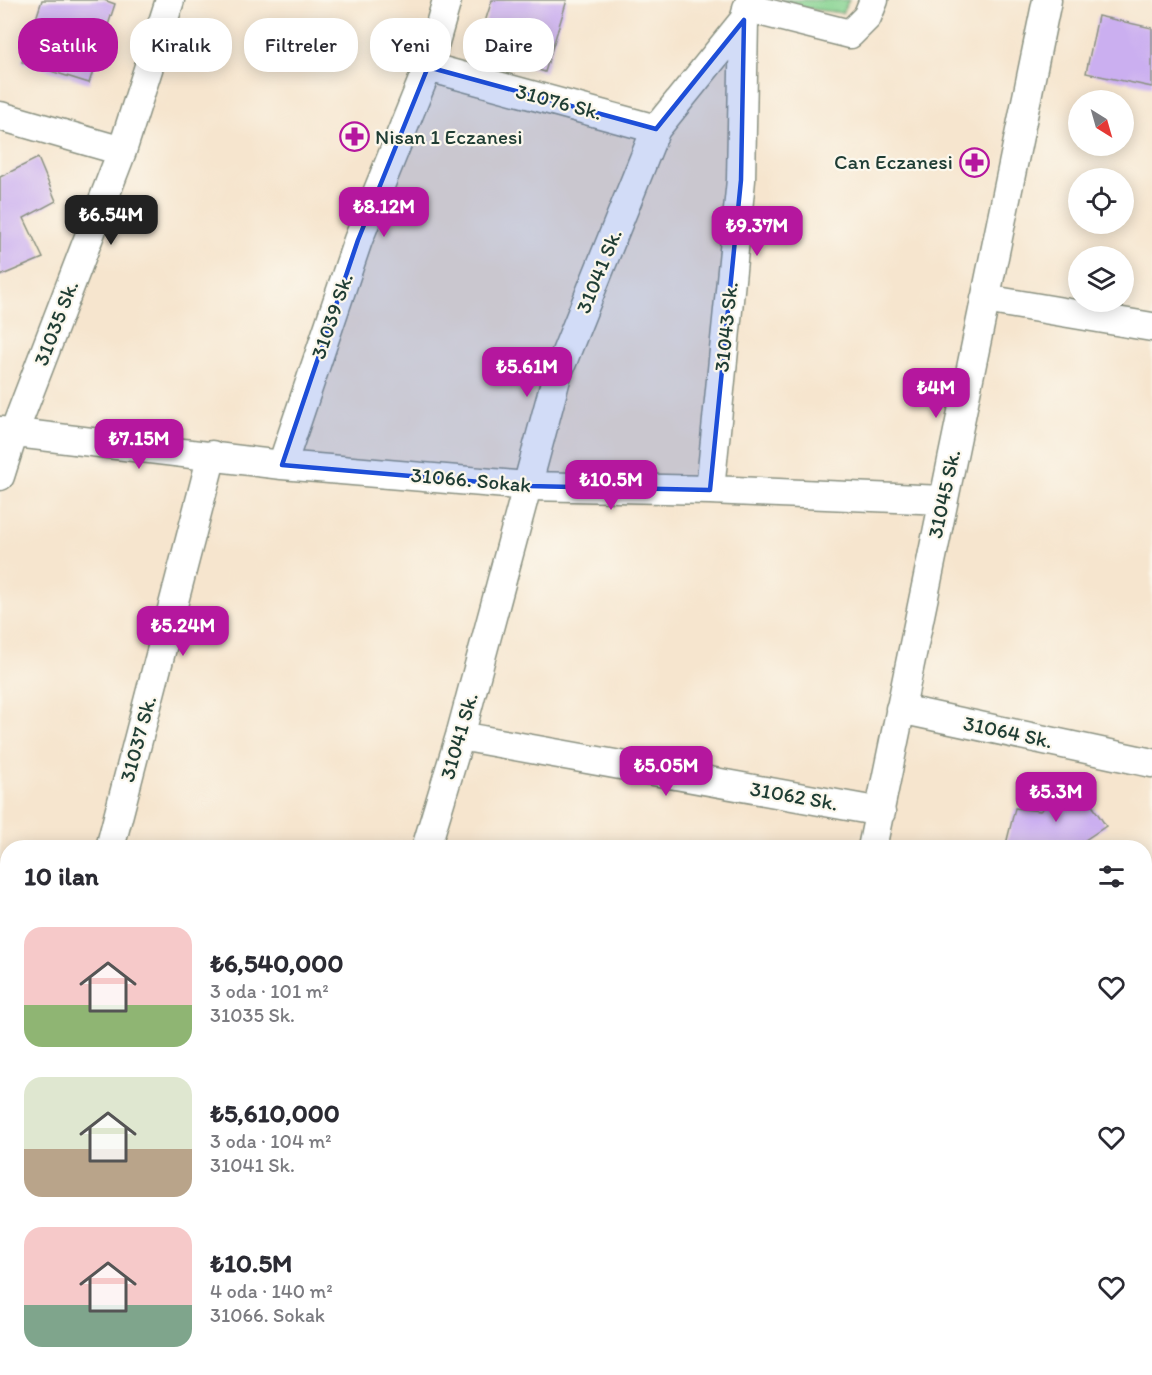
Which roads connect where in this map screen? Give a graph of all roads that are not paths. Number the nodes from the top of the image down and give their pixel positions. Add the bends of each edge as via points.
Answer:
1 (170, 0) edge
2 (447, 0) edge
3 (874, 0) edge
4 (1047, 0) edge
5 (747, 9) edge
6 (442, 18) edge
7 (426, 72) edge
8 (446, 72) edge
9 (0, 116) edge
10 (656, 129) junction
11 (122, 151) junction
12 (985, 299) junction
13 (1152, 327) edge
14 (7, 431) edge
15 (212, 455) junction
16 (282, 465) junction
17 (0, 476) edge
18 (528, 486) junction
19 (710, 490) junction
20 (943, 500) junction
21 (900, 709) junction
22 (460, 736) junction
23 (1152, 764) edge
24 (881, 812) junction
25 (112, 840) edge
26 (428, 840) edge
27 (874, 840) edge

1 - 11 street, 31035 Sk.
2 - 6 street, 31039 Sk.
3 - 5 street via 867,18 850,34
4 - 12 street, 31045 Sk.
5 - 10 street, 31041 Sk.
5 - 19 street, 31043 Sk. via 741,180
7 - 16 street, 31039 Sk. via 358,240
8 - 10 street, 31076 Sk.
9 - 11 street
10 - 18 street, 31041 Sk. via 557,375
11 - 14 street, 31035 Sk.
12 - 13 street
12 - 20 street, 31045 Sk.
14 - 15 street, 31066. Sokak
14 - 17 street, 31035 Sk.
15 - 16 street, 31066. Sokak
15 - 25 street, 31037 Sk.
16 - 18 street, 31066. Sokak
18 - 19 street, 31066. Sokak
18 - 22 street, 31041 Sk.
19 - 20 street, 31066. Sokak
20 - 21 street, 31045 Sk.
21 - 23 street, 31064 Sk.
21 - 24 street, 31045 Sk.
22 - 24 street, 31062 Sk.
22 - 26 street, 31041 Sk.
24 - 27 street, 31045 Sk.

